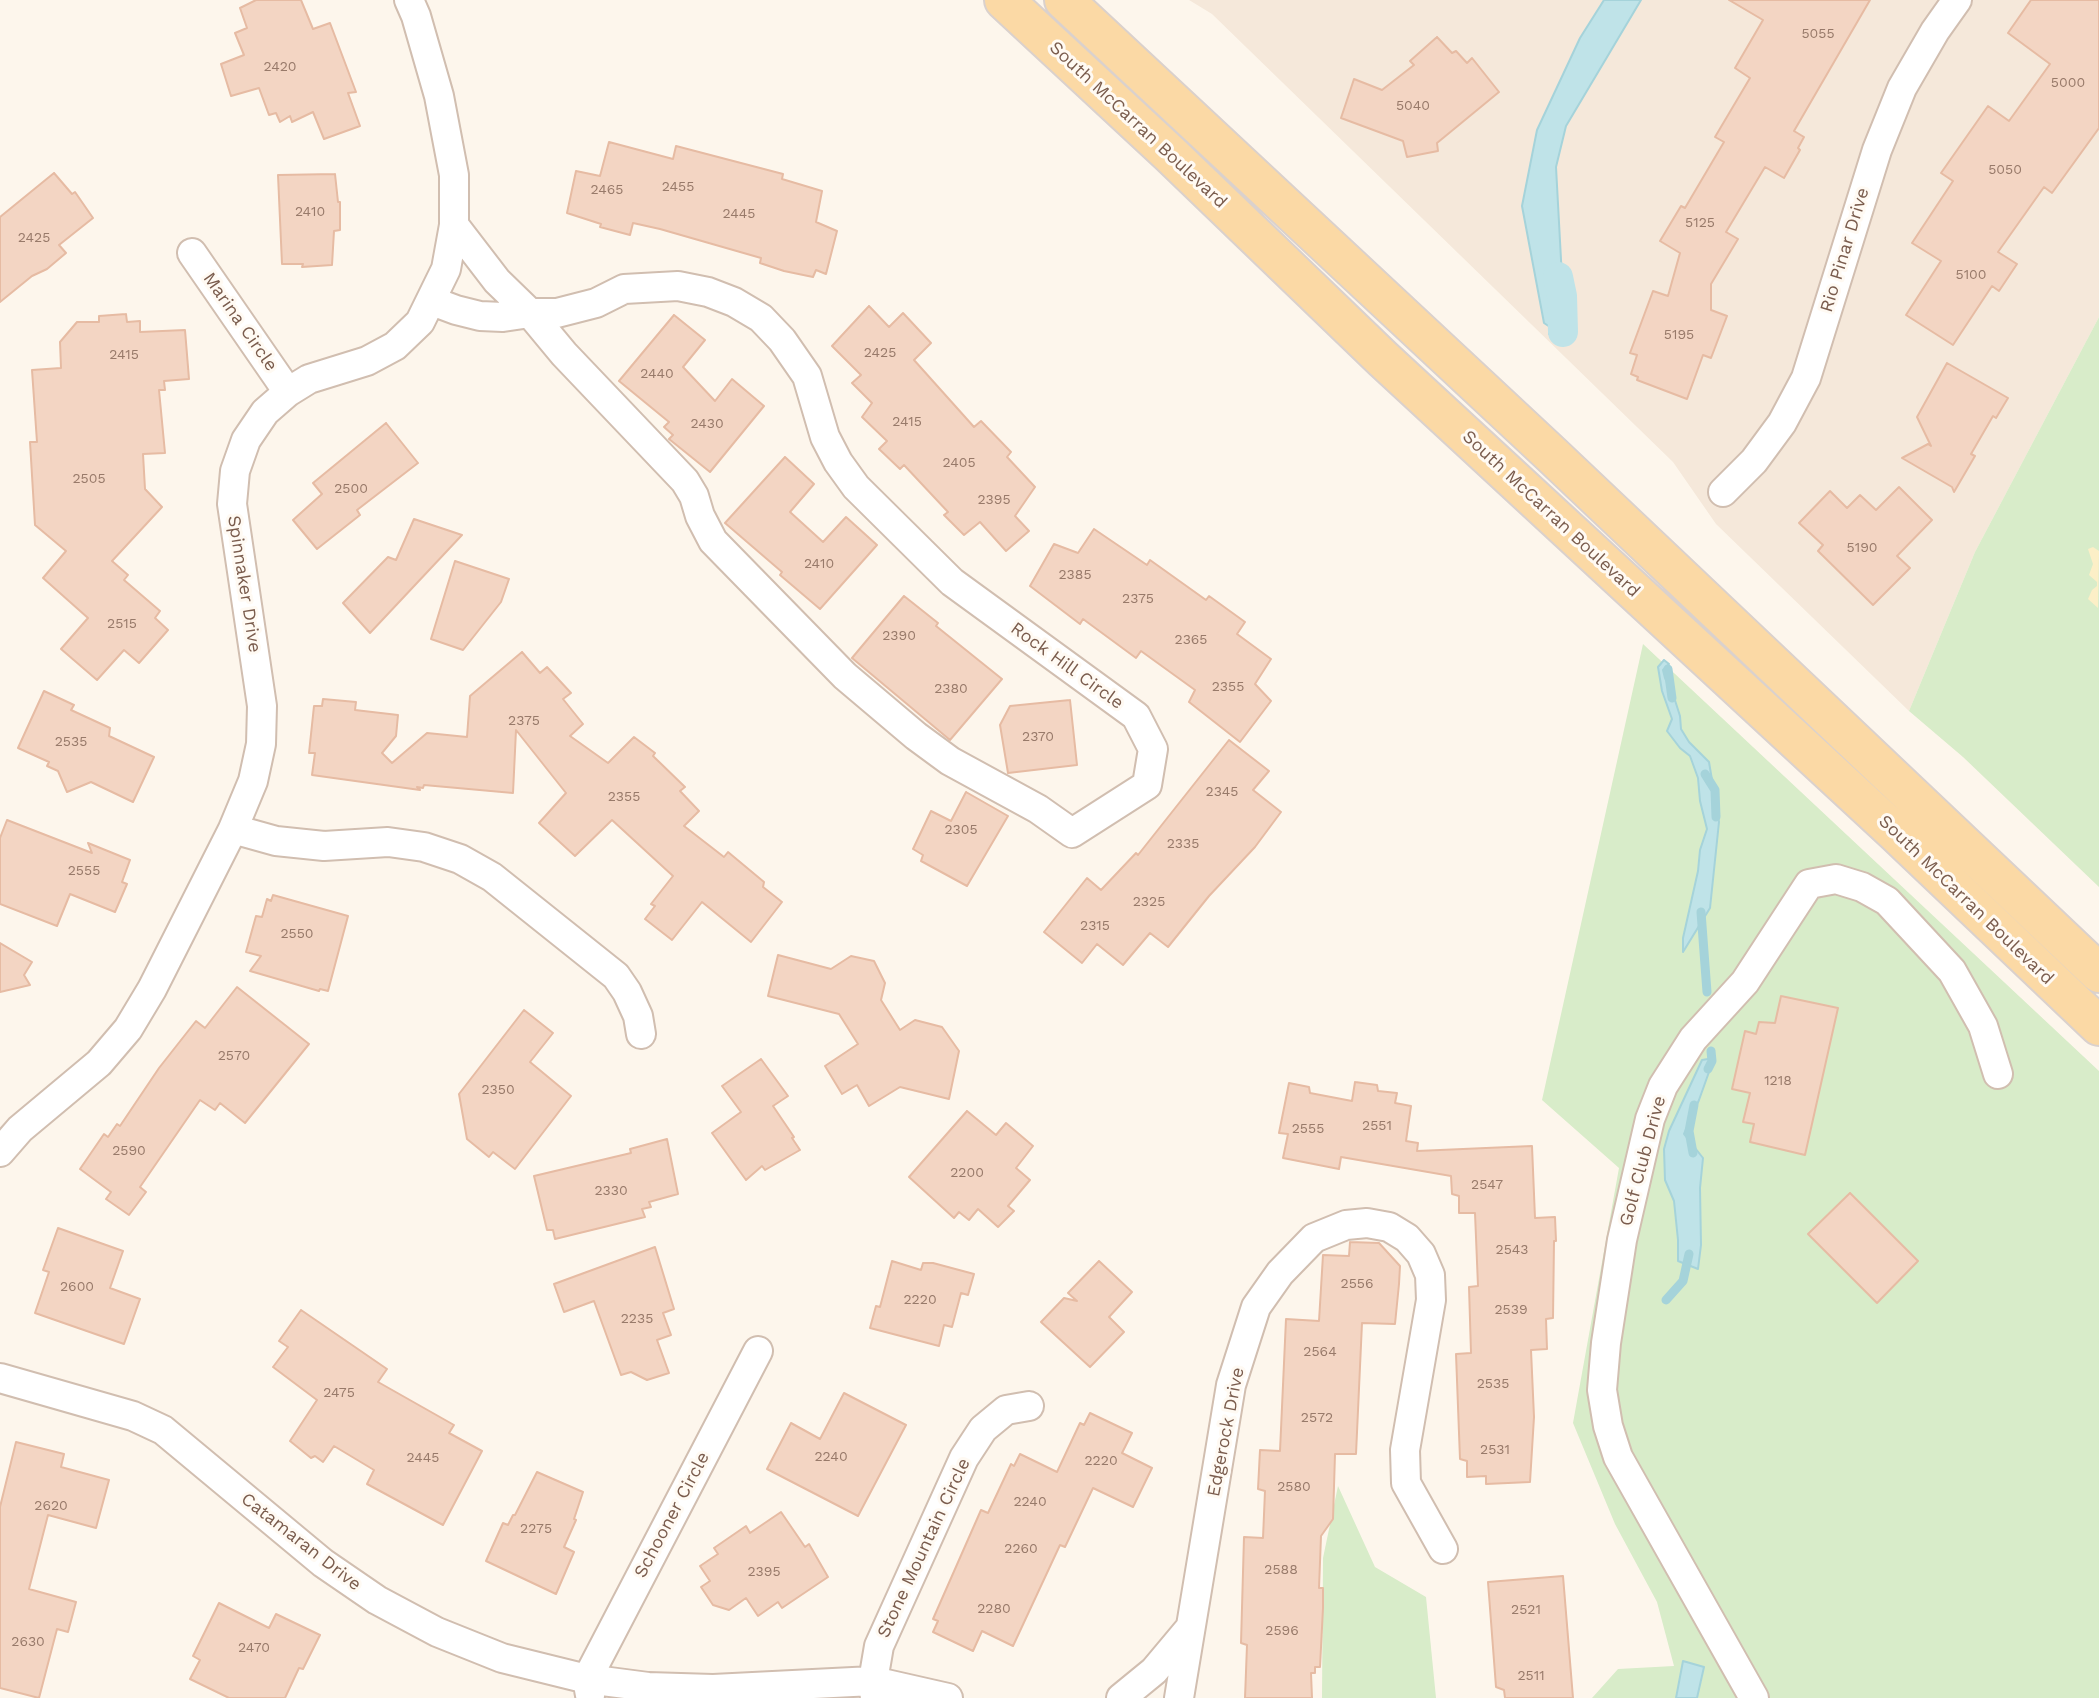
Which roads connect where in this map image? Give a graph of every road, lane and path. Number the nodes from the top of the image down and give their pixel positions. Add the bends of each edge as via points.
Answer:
1 (410, 0) edge
2 (1004, 0) edge
3 (1064, 0) edge
4 (1956, 0) edge
5 (454, 225) junction
6 (191, 253) dead end
7 (432, 300) junction
8 (530, 313) junction
9 (288, 392) junction
10 (1723, 492) dead end
11 (233, 829) junction
12 (2099, 973) edge
13 (2099, 1026) edge
14 (641, 1034) dead end
15 (1998, 1074) dead end
16 (0, 1152) edge
17 (758, 1351) dead end
18 (0, 1378) edge
19 (1028, 1406) dead end
20 (1443, 1549) dead end
21 (1191, 1626) junction
22 (589, 1689) edge
23 (874, 1689) edge
24 (948, 1698) edge
25 (1121, 1698) edge
26 (1179, 1698) edge
27 (1754, 1698) edge

1 - 5 street, Spinnaker Drive via 439,96 454,175
2 - 13 main road, South McCarran Boulevard
3 - 12 main road
4 - 10 street, Rio Pinar Drive via 1902,88 1877,150 1806,378 1782,423
5 - 7 street, Spinnaker Drive via 446,269
5 - 8 street, Rock Hill Circle via 497,281
6 - 9 street, Marina Circle
7 - 8 street, Rock Hill Circle via 480,316
7 - 9 street, Spinnaker Drive via 420,322 395,346 367,361 309,379
8 - 8 street, Rock Hill Circle via 583,307 624,289 678,286 734,302 761,318 807,376 825,437 856,486 952,582 1136,716 1153,749 1147,785 1072,833 916,736 845,676 713,541 685,481
9 - 11 street, Spinnaker Drive via 265,412 246,440 235,471 232,504 262,706 261,744 253,781
11 - 14 street via 276,841 324,845 388,842 460,859 492,877 616,976 638,1016
11 - 16 street, Spinnaker Drive via 128,1029 99,1063 20,1129
15 - 27 street, Golf Club Drive via 1983,1026 1952,971 1887,901 1836,879 1809,884 1745,982 1693,1039 1663,1086 1650,1119 1622,1240 1606,1343 1602,1390 1608,1426 1618,1457
17 - 22 street, Schooner Circle
18 - 22 street, Catamaran Drive via 133,1416 163,1430 323,1563 377,1600 438,1632
19 - 23 street, Stone Mountain Circle via 1006,1410 983,1429 964,1458 879,1646
20 - 21 street, Edgerock Drive via 1406,1483 1405,1450 1431,1300 1430,1275 1421,1254 1390,1227 1346,1225 1314,1238 1280,1273 1256,1307 1231,1385
21 - 25 street via 1154,1671
21 - 26 street, Edgerock Drive
22 - 23 street, Catamaran Drive
23 - 24 street, Catamaran Drive

